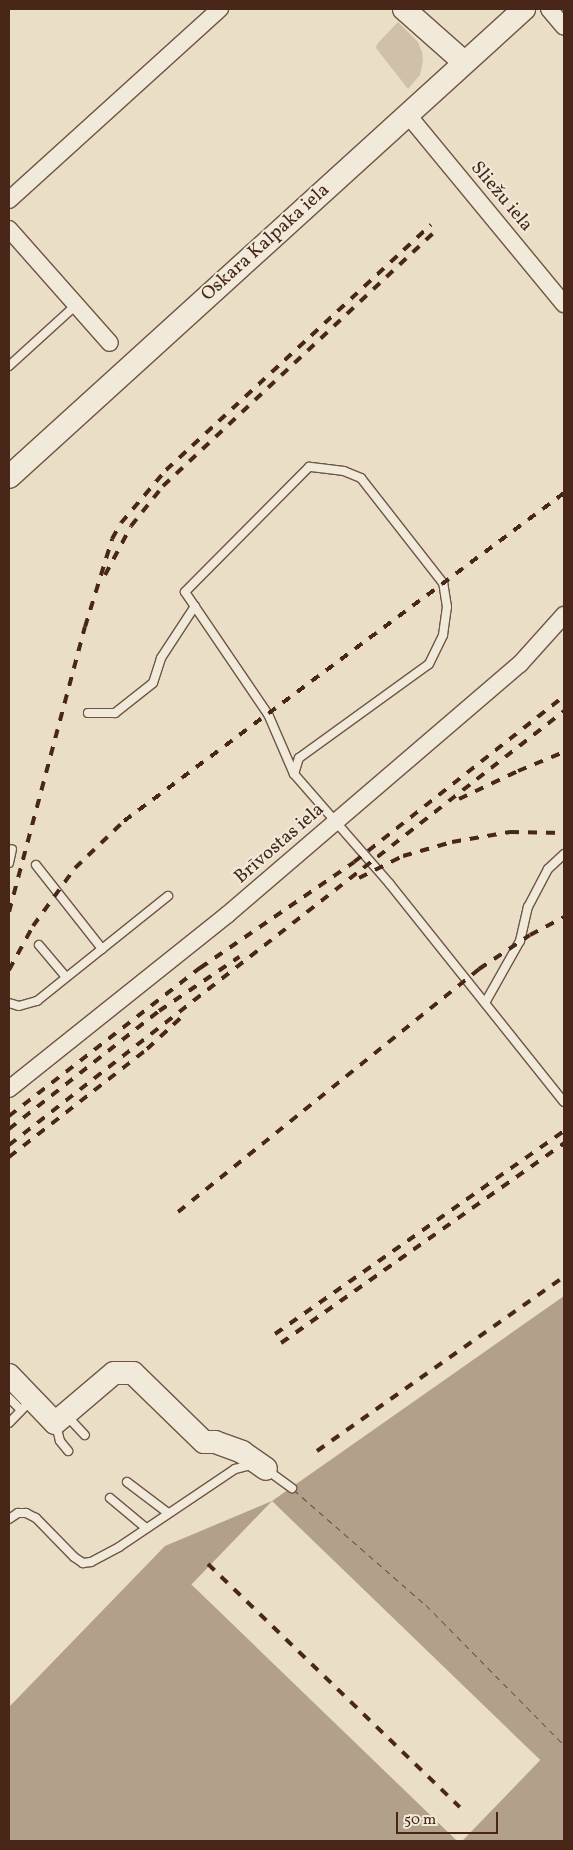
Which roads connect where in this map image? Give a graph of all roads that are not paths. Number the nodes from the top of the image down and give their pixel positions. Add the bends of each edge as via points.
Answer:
1 (220, 9) edge
2 (404, 9) edge
3 (524, 9) edge
4 (549, 9) edge
5 (564, 27) edge
6 (464, 62) junction
7 (408, 115) junction
8 (9, 200) edge
9 (9, 229) edge
10 (564, 304) edge
11 (76, 305) junction
12 (110, 343) dead end
13 (9, 366) edge
14 (9, 477) edge
15 (195, 606) junction
16 (564, 616) edge
17 (88, 713) dead end
18 (294, 774) junction
19 (335, 823) junction
20 (12, 849) dead end
21 (564, 854) edge
22 (9, 863) edge
23 (36, 865) dead end
24 (168, 896) dead end
25 (39, 945) dead end
26 (102, 949) junction
27 (66, 977) junction
28 (9, 1003) edge
29 (485, 1003) junction
30 (9, 1089) edge
31 (564, 1102) edge
32 (9, 1375) edge
33 (9, 1398) edge
34 (27, 1405) junction
35 (10, 1418) edge
36 (61, 1419) junction
37 (85, 1435) dead end
38 (68, 1451) dead end
39 (266, 1469) junction
40 (127, 1482) dead end
41 (292, 1488) dead end
42 (110, 1498) dead end
43 (168, 1513) junction
44 (9, 1519) edge
45 (146, 1528) junction

1 - 8 street
2 - 6 main road
3 - 6 main road, Oskara Kalpaka iela
4 - 5 street
6 - 7 main road, Oskara Kalpaka iela
7 - 10 street, Sliežu iela
7 - 14 main road, Oskara Kalpaka iela
9 - 11 street
11 - 12 street
11 - 13 lane
15 - 17 lane via 161,658 153,683 115,713
15 - 18 lane via 268,714
15 - 18 lane via 185,592 309,467 362,478 443,583 447,607 443,635 429,664 299,758
16 - 19 street, Brīvostas iela via 520,664
18 - 19 lane
19 - 29 lane via 389,883
19 - 30 street, Brīvostas iela via 228,914
20 - 22 lane
21 - 29 lane via 548,869 532,899 520,941
23 - 26 lane
24 - 26 lane
25 - 27 lane
26 - 27 lane
27 - 28 lane via 37,1001 19,1006
29 - 31 lane
32 - 34 main road
33 - 34 lane
34 - 35 lane
34 - 36 main road
36 - 37 lane
36 - 38 lane via 60,1441
36 - 39 main road via 114,1373 133,1373 204,1442 215,1442 242,1452
39 - 41 lane
39 - 43 lane via 252,1465 235,1469
40 - 43 lane
42 - 45 lane
43 - 45 lane
44 - 45 lane via 18,1513 36,1518 83,1563 119,1547

